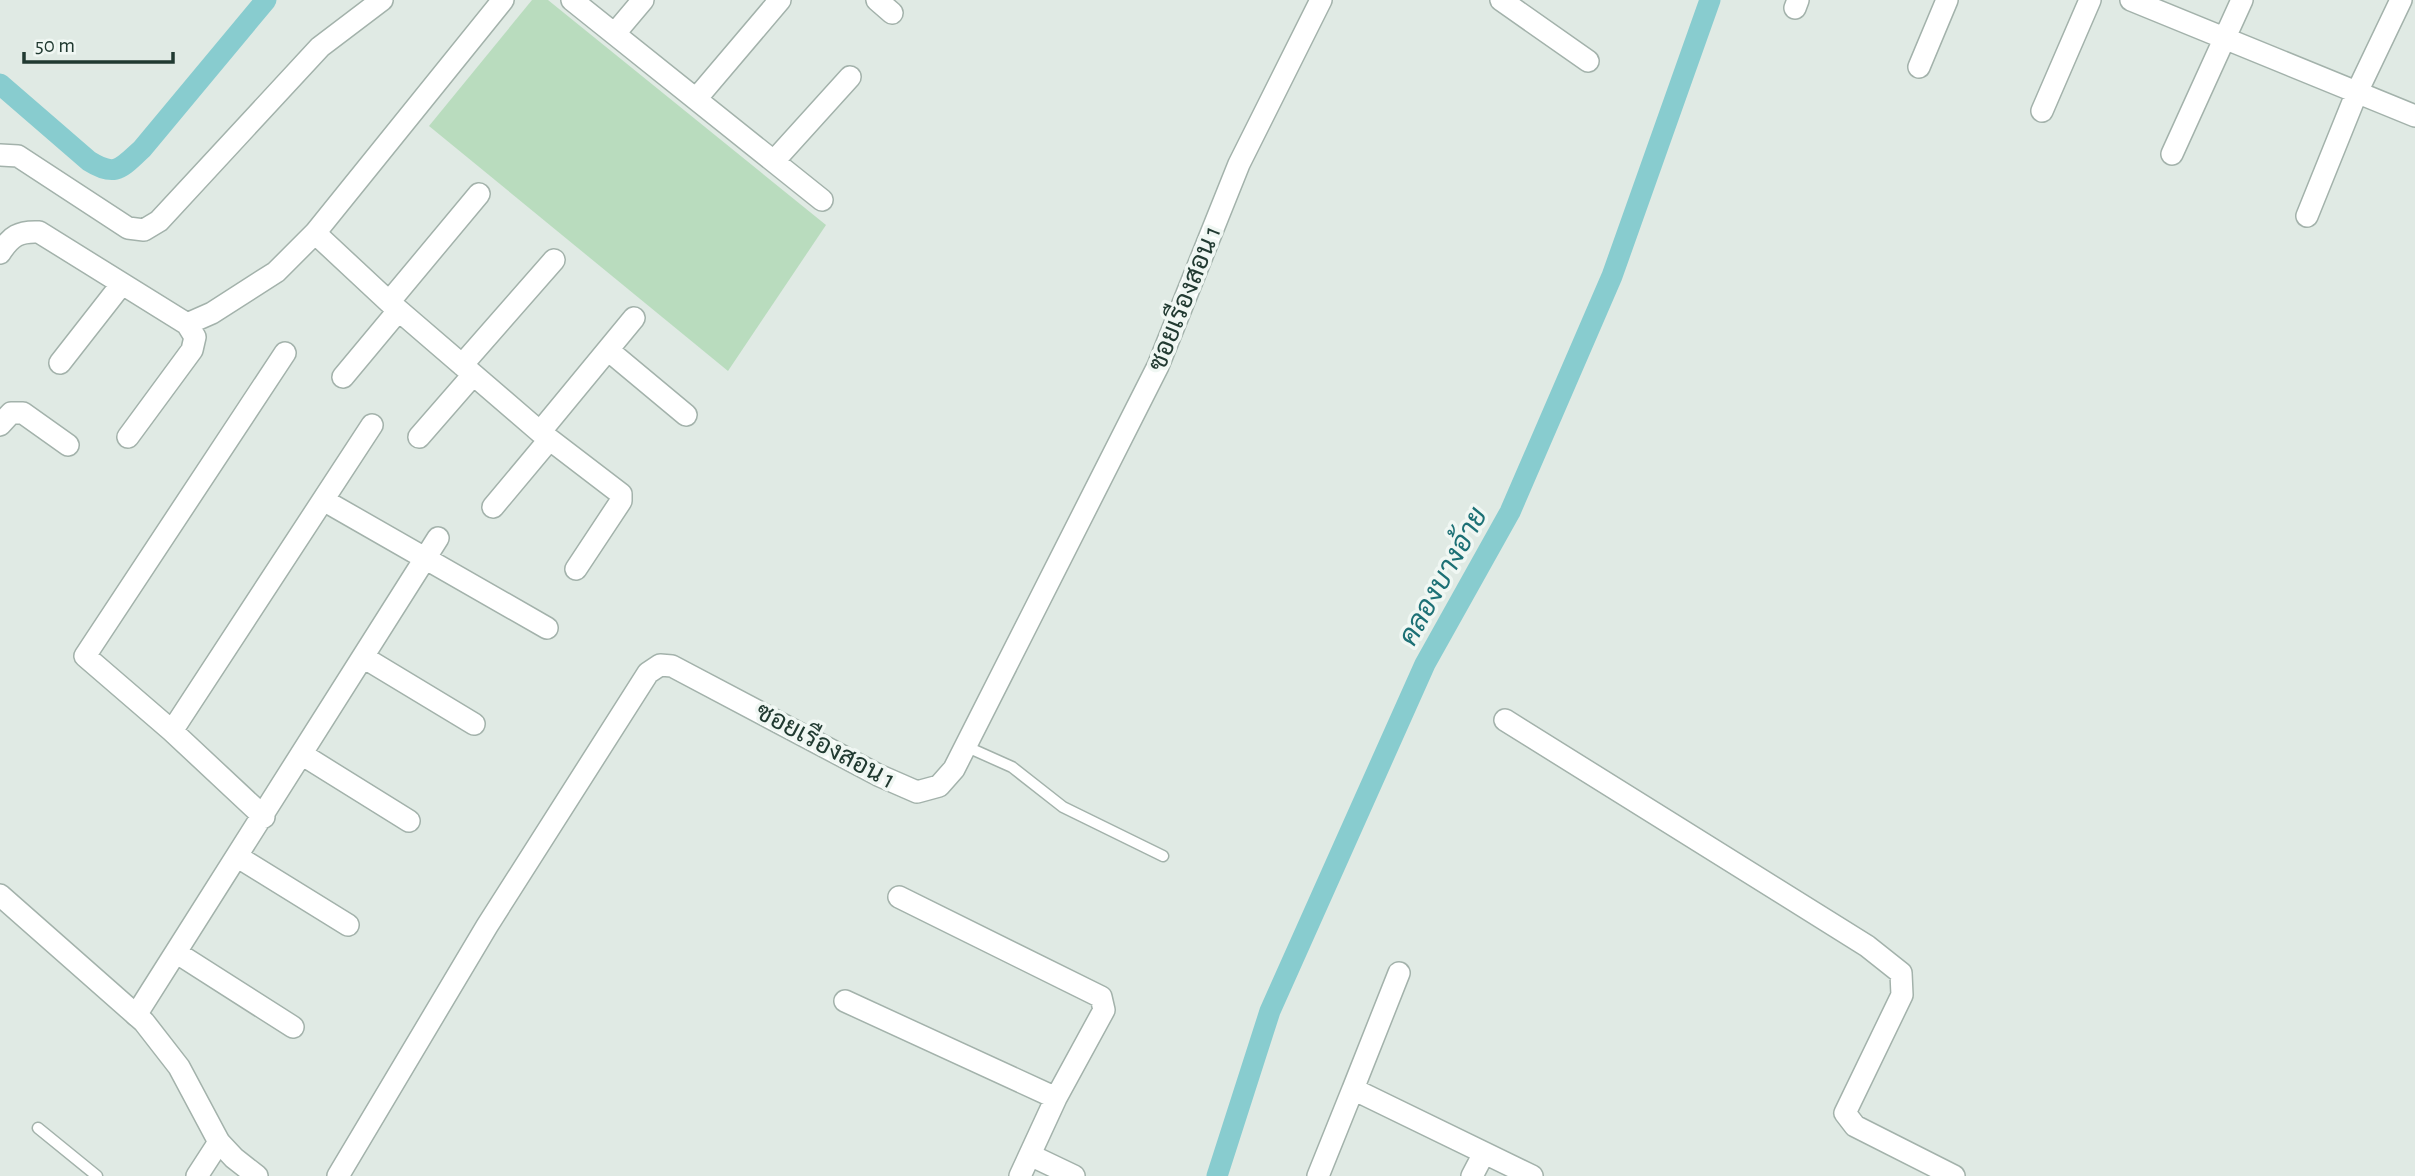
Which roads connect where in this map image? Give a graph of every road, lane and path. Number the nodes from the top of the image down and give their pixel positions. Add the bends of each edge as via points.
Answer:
1 (382, 0) edge
2 (503, 0) edge
3 (572, 0) edge
4 (643, 0) edge
5 (780, 0) edge
6 (1321, 0) edge
7 (1501, 0) edge
8 (1947, 0) edge
9 (2090, 0) edge
10 (2131, 0) edge
11 (2242, 0) edge
12 (2401, 0) edge
13 (616, 32) junction
14 (2223, 38) junction
15 (1588, 61) dead end
16 (1919, 67) dead end
17 (850, 77) dead end
18 (2357, 92) junction
19 (696, 99) junction
20 (2042, 111) dead end
21 (2415, 116) edge
22 (2172, 154) dead end
23 (0, 155) edge
24 (774, 161) junction
25 (479, 194) dead end
26 (822, 200) dead end
27 (2307, 216) dead end
28 (315, 233) junction
29 (0, 253) edge
30 (554, 260) dead end
31 (121, 285) junction
32 (393, 306) junction
33 (634, 318) dead end
34 (187, 324) junction
35 (608, 350) junction
36 (285, 353) dead end
37 (60, 363) dead end
38 (467, 370) junction
39 (343, 377) dead end
40 (686, 415) dead end
41 (0, 425) edge
42 (372, 425) dead end
43 (419, 436) dead end
44 (544, 436) junction
45 (128, 437) dead end
46 (68, 445) dead end
47 (325, 500) junction
48 (493, 507) dead end
49 (438, 538) dead end
50 (425, 558) junction
51 (576, 569) dead end
52 (547, 628) dead end
53 (363, 657) junction
54 (1505, 720) dead end
55 (474, 724) dead end
56 (172, 731) junction
57 (965, 746) junction
58 (303, 755) junction
59 (264, 817) junction
60 (409, 821) dead end
61 (1163, 856) dead end
62 (238, 857) junction
63 (0, 895) edge
64 (900, 897) dead end
65 (348, 925) dead end
66 (177, 953) junction
67 (1399, 973) dead end
68 (845, 1001) dead end
69 (136, 1015) junction
70 (293, 1027) dead end
71 (1353, 1089) junction
72 (1056, 1098) junction
73 (38, 1128) dead end
74 (219, 1142) junction
75 (1484, 1153) junction
76 (1030, 1155) junction
77 (89, 1174) edge
78 (197, 1176) edge
79 (257, 1176) edge
80 (338, 1176) edge
81 (1020, 1176) edge
82 (1074, 1176) edge
83 (1318, 1176) edge
84 (1472, 1176) edge
85 (1532, 1176) edge
86 (1954, 1176) edge

1 - 23 street via 320,47 159,221 144,230 128,228 18,156
2 - 28 street
3 - 13 street
4 - 13 street
5 - 19 street
6 - 57 street, ซอยเรืองสอน 1 via 1239,164 1158,366
7 - 15 street
8 - 16 street
9 - 20 street
10 - 14 street
11 - 14 street
12 - 18 street
13 - 19 street
14 - 18 street
14 - 22 street
17 - 24 street
18 - 21 street
18 - 27 street
19 - 24 street
24 - 26 street
25 - 32 street
28 - 32 street
28 - 34 street via 276,272
29 - 31 street via 9,239 22,231 39,232
30 - 38 street
31 - 34 street
31 - 37 street
32 - 38 street
32 - 39 street
33 - 35 street
34 - 45 street via 195,337 192,350
35 - 40 street
35 - 44 street
36 - 56 street via 85,656
38 - 43 street
38 - 44 street
41 - 46 street via 11,413 23,413
42 - 47 street
44 - 48 street
44 - 51 street via 621,494 621,501
47 - 50 street
47 - 56 street
49 - 50 street
50 - 52 street
50 - 53 street
53 - 55 street
53 - 58 street
54 - 86 street via 1867,946 1901,973 1902,995 1845,1113 1855,1126
56 - 59 street
57 - 61 lane via 1012,767 1063,807
57 - 80 street, ซอยเรืองสอน 1 via 939,786 917,792 672,666 660,665 648,673 487,926
58 - 59 street
58 - 60 street
59 - 62 street
62 - 65 street
62 - 66 street
63 - 69 street
64 - 72 street via 1098,992 1104,1010
66 - 69 street
66 - 70 street
67 - 71 street
68 - 72 street
69 - 74 street via 169,1051
71 - 75 street
71 - 83 street
72 - 76 street
73 - 77 lane
74 - 78 street
74 - 79 street
75 - 84 street
75 - 85 street
76 - 81 street
76 - 82 street

